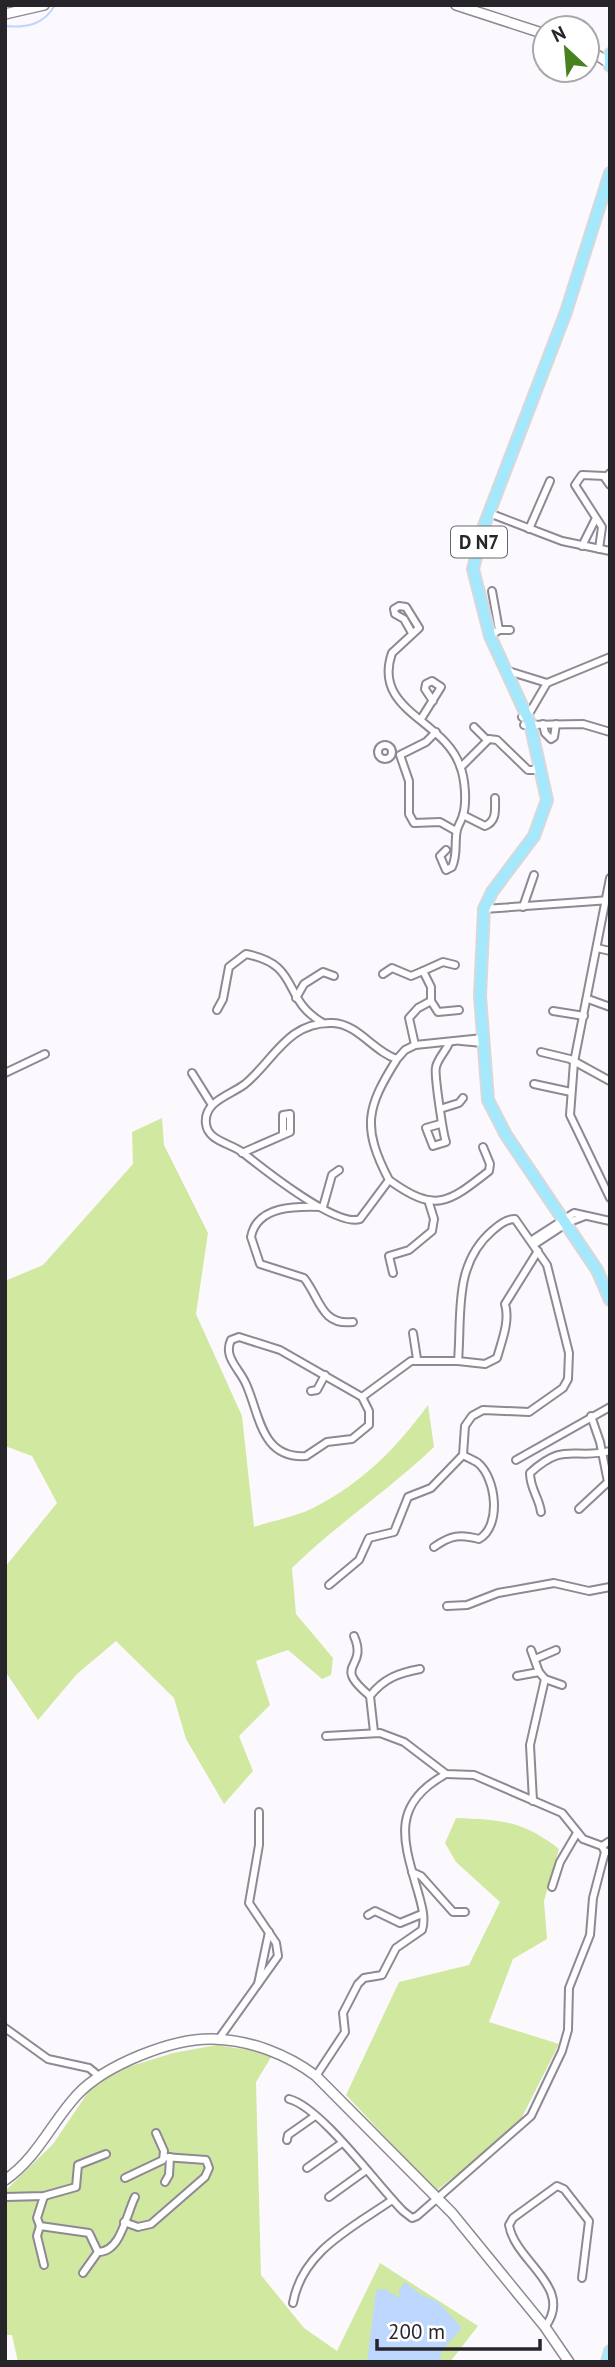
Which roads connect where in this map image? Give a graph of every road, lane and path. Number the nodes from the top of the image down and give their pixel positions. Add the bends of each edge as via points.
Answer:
1 (44, 5) edge
2 (456, 5) edge
3 (18, 9) edge
4 (5, 14) edge
5 (531, 29) edge
6 (610, 173) edge
7 (608, 474) edge
8 (550, 481) dead end
9 (610, 485) edge
10 (489, 513) junction
11 (595, 520) junction
12 (529, 529) junction
13 (582, 546) junction
14 (599, 549) junction
15 (610, 551) edge
16 (492, 591) dead end
17 (510, 630) dead end
18 (415, 631) dead end
19 (494, 633) junction
20 (610, 657) edge
21 (503, 670) junction
22 (547, 683) junction
23 (433, 701) dead end
24 (421, 719) junction
25 (527, 720) junction
26 (543, 724) junction
27 (556, 724) junction
28 (474, 727) dead end
29 (436, 732) junction
30 (610, 734) edge
31 (486, 740) junction
32 (610, 743) edge
33 (392, 753) dead end
34 (400, 755) junction
35 (533, 762) junction
36 (461, 767) junction
37 (495, 798) dead end
38 (463, 815) junction
39 (456, 831) junction
40 (524, 849) junction
41 (446, 850) dead end
42 (534, 875) dead end
43 (610, 878) edge
44 (607, 900) edge
45 (523, 907) junction
46 (484, 909) junction
47 (597, 948) junction
48 (610, 951) edge
49 (455, 965) dead end
50 (423, 971) junction
51 (383, 974) dead end
52 (334, 976) dead end
53 (296, 998) junction
54 (588, 999) junction
55 (431, 1001) junction
56 (610, 1007) edge
57 (217, 1010) dead end
58 (459, 1010) dead end
59 (553, 1011) dead end
60 (584, 1016) junction
61 (323, 1023) junction
62 (484, 1037) junction
63 (449, 1043) junction
64 (415, 1045) junction
65 (541, 1052) dead end
66 (45, 1054) dead end
67 (397, 1059) junction
68 (575, 1062) junction
69 (5, 1073) edge
70 (192, 1073) dead end
71 (610, 1081) edge
72 (534, 1084) dead end
73 (571, 1092) junction
74 (463, 1098) dead end
75 (212, 1105) junction
76 (443, 1108) junction
77 (440, 1124) dead end
78 (283, 1134) dead end
79 (483, 1147) dead end
80 (242, 1153) junction
81 (339, 1170) dead end
82 (389, 1180) junction
83 (610, 1198) edge
84 (429, 1203) junction
85 (323, 1207) junction
86 (568, 1220) junction
87 (610, 1221) edge
88 (534, 1242) junction
89 (538, 1251) junction
90 (393, 1272) dead end
91 (610, 1298) edge
92 (353, 1322) dead end
93 (413, 1333) dead end
94 (417, 1359) junction
95 (458, 1361) junction
96 (325, 1375) junction
97 (311, 1391) dead end
98 (362, 1397) junction
99 (610, 1407) edge
100 (591, 1416) junction
101 (606, 1452) edge
102 (463, 1455) junction
103 (516, 1460) dead end
104 (579, 1509) dead end
105 (541, 1512) dead end
106 (434, 1547) dead end
107 (329, 1585) dead end
108 (610, 1587) edge
109 (447, 1606) dead end
110 (354, 1636) dead end
111 (531, 1650) dead end
112 (556, 1650) dead end
113 (535, 1659) junction
114 (420, 1669) dead end
115 (539, 1672) junction
116 (517, 1676) dead end
117 (545, 1679) junction
118 (562, 1685) dead end
119 (370, 1696) junction
120 (374, 1732) junction
121 (326, 1735) dead end
122 (446, 1774) junction
123 (531, 1784) junction
124 (522, 1796) junction
125 (533, 1801) junction
126 (259, 1812) dead end
127 (577, 1833) junction
128 (610, 1840) edge
129 (606, 1850) edge
130 (412, 1872) junction
131 (552, 1887) dead end
132 (465, 1912) dead end
133 (422, 1914) junction
134 (368, 1915) dead end
135 (269, 1932) junction
136 (257, 1986) junction
137 (5, 2028) edge
138 (218, 2040) junction
139 (99, 2076) junction
140 (316, 2076) junction
141 (289, 2099) dead end
142 (315, 2116) junction
143 (156, 2133) dead end
144 (287, 2140) dead end
145 (342, 2143) junction
146 (106, 2154) dead end
147 (167, 2157) junction
148 (307, 2168) dead end
149 (365, 2171) junction
150 (125, 2178) dead end
151 (5, 2180) edge
152 (165, 2182) dead end
153 (44, 2196) junction
154 (5, 2197) edge
155 (135, 2197) dead end
156 (328, 2197) dead end
157 (436, 2198) junction
158 (392, 2200) junction
159 (124, 2222) junction
160 (40, 2226) junction
161 (98, 2252) junction
162 (44, 2265) dead end
163 (83, 2273) dead end
164 (582, 2278) dead end
165 (293, 2303) dead end
166 (545, 2327) junction
167 (610, 2351) edge
168 (569, 2362) edge
169 (607, 2362) edge

1 - 3 main road
2 - 5 main road
3 - 4 main road
6 - 10 main road, D N7 via 566,312
7 - 9 street
7 - 11 street via 577,479 575,485
8 - 12 street
10 - 12 street
10 - 19 main road, D N7 via 473,569
11 - 13 street
11 - 14 street via 603,532
12 - 13 street
13 - 14 street
14 - 15 street
16 - 19 street
17 - 19 street
18 - 24 street via 392,653 389,687 399,702
19 - 21 main road, D N7
20 - 22 street
21 - 22 street
21 - 25 main road, D N7
22 - 25 street
23 - 24 street
24 - 29 street
25 - 26 street
25 - 35 main road, D N7
26 - 27 street
26 - 27 street via 551,738
27 - 30 street via 583,724
28 - 31 street
29 - 34 street
29 - 36 street
30 - 32 street
31 - 35 street via 497,740
31 - 36 street
33 - 34 street
34 - 39 street via 409,781 411,820 440,822
35 - 40 main road, D N7 via 540,810
35 - 40 main road, D N7 via 546,791 541,823
36 - 38 street
37 - 38 street via 491,823 485,826
38 - 39 street
39 - 41 street via 457,854 453,867 446,870 440,856
40 - 46 main road, D N7
42 - 45 street
43 - 44 street
44 - 45 street
44 - 47 street
45 - 46 street
46 - 62 main road, D N7
47 - 48 street
47 - 54 street
49 - 50 street via 443,962
50 - 51 street via 411,976 392,968
50 - 55 street via 431,987
52 - 53 street via 323,972 312,977
53 - 57 street via 284,972 273,962 246,954 229,967
53 - 61 street
54 - 56 street
54 - 60 street
55 - 58 street via 438,1012
55 - 64 street via 409,1018
59 - 60 street
60 - 68 street
61 - 67 street via 349,1027 384,1055
61 - 75 street via 285,1039 246,1083
62 - 63 street
62 - 86 main road, D N7 via 496,1109
62 - 86 main road, D N7 via 485,1080 492,1112
63 - 64 street
63 - 76 street via 435,1069
64 - 67 street
65 - 68 street
66 - 69 street
67 - 82 street via 377,1090 370,1122 373,1144
68 - 71 street
68 - 73 street
70 - 75 street
72 - 73 street
73 - 83 street via 570,1115
74 - 76 street
75 - 80 street via 206,1117 208,1132
76 - 77 street
78 - 80 street
79 - 84 street via 491,1164 489,1171 456,1195
80 - 85 street via 282,1185
81 - 85 street via 332,1175
82 - 84 street
82 - 85 street via 360,1220 346,1220
84 - 90 street via 432,1231 409,1250 390,1256
85 - 92 street via 284,1208 267,1214 252,1229 252,1248 260,1264 304,1278 326,1315 339,1324
86 - 87 street via 587,1215
86 - 88 street
86 - 91 main road, D N7
86 - 91 main road, D N7 via 604,1274
88 - 89 street
88 - 95 street via 511,1219 490,1233 472,1255 462,1282
89 - 95 street via 505,1304 509,1317 497,1358 485,1364
89 - 102 street via 556,1297 569,1353 568,1379 563,1388 529,1412 483,1410 472,1416 465,1426
93 - 94 street
94 - 95 street
94 - 98 street
96 - 97 street via 317,1390
96 - 98 street
96 - 98 street via 280,1350 246,1338 231,1340 228,1347 248,1388 261,1432 287,1454 306,1456 327,1441 358,1436 370,1419
99 - 100 street
100 - 101 street
100 - 103 street
101 - 104 street via 608,1482
101 - 105 street via 560,1453 530,1474
102 - 106 street via 478,1463 490,1481 491,1524 483,1537 461,1534
102 - 107 street via 431,1488 408,1497 397,1528 369,1538 355,1565
108 - 109 street via 589,1591 554,1583
110 - 119 street via 358,1654 350,1674
111 - 113 street
112 - 113 street
113 - 115 street
114 - 119 street via 397,1674
115 - 116 street
115 - 117 street
117 - 118 street
117 - 123 street via 530,1745
119 - 120 street
120 - 121 street
120 - 122 street via 404,1742
122 - 124 street via 474,1775
122 - 130 street via 419,1794 408,1811 403,1830
123 - 124 street
123 - 125 street
124 - 125 street
125 - 127 street via 562,1813
126 - 135 street via 259,1845 249,1903
127 - 129 street
127 - 131 street
128 - 129 street
129 - 157 street via 593,1898 590,1935 569,1989 568,2030 531,2116
130 - 132 street via 453,1912
130 - 133 street
133 - 134 street via 400,1923 375,1911
133 - 140 street via 422,1930 396,1948 385,1972 358,1984 343,2013 345,2032
135 - 136 street
135 - 136 street via 278,1956
136 - 138 street
137 - 139 street via 48,2059 89,2068
138 - 139 main road via 135,2056
138 - 140 main road via 279,2053
139 - 151 main road via 74,2099 28,2161
140 - 157 main road
141 - 142 street
142 - 144 street
142 - 145 street
143 - 147 street
145 - 148 street
145 - 149 street
146 - 153 street via 78,2165 76,2188
147 - 150 street
147 - 152 street
147 - 159 street via 206,2160 209,2168 205,2177 151,2224 138,2227
149 - 156 street
149 - 158 street
153 - 154 street
153 - 160 street via 37,2218
155 - 159 street
157 - 158 street via 412,2218
157 - 166 main road
158 - 165 street via 307,2265
159 - 161 street via 111,2248
160 - 161 street via 89,2233
160 - 162 street via 37,2236
161 - 163 street
164 - 166 street via 589,2221 557,2186 509,2225 553,2295 554,2311
166 - 168 main road
167 - 169 main road

